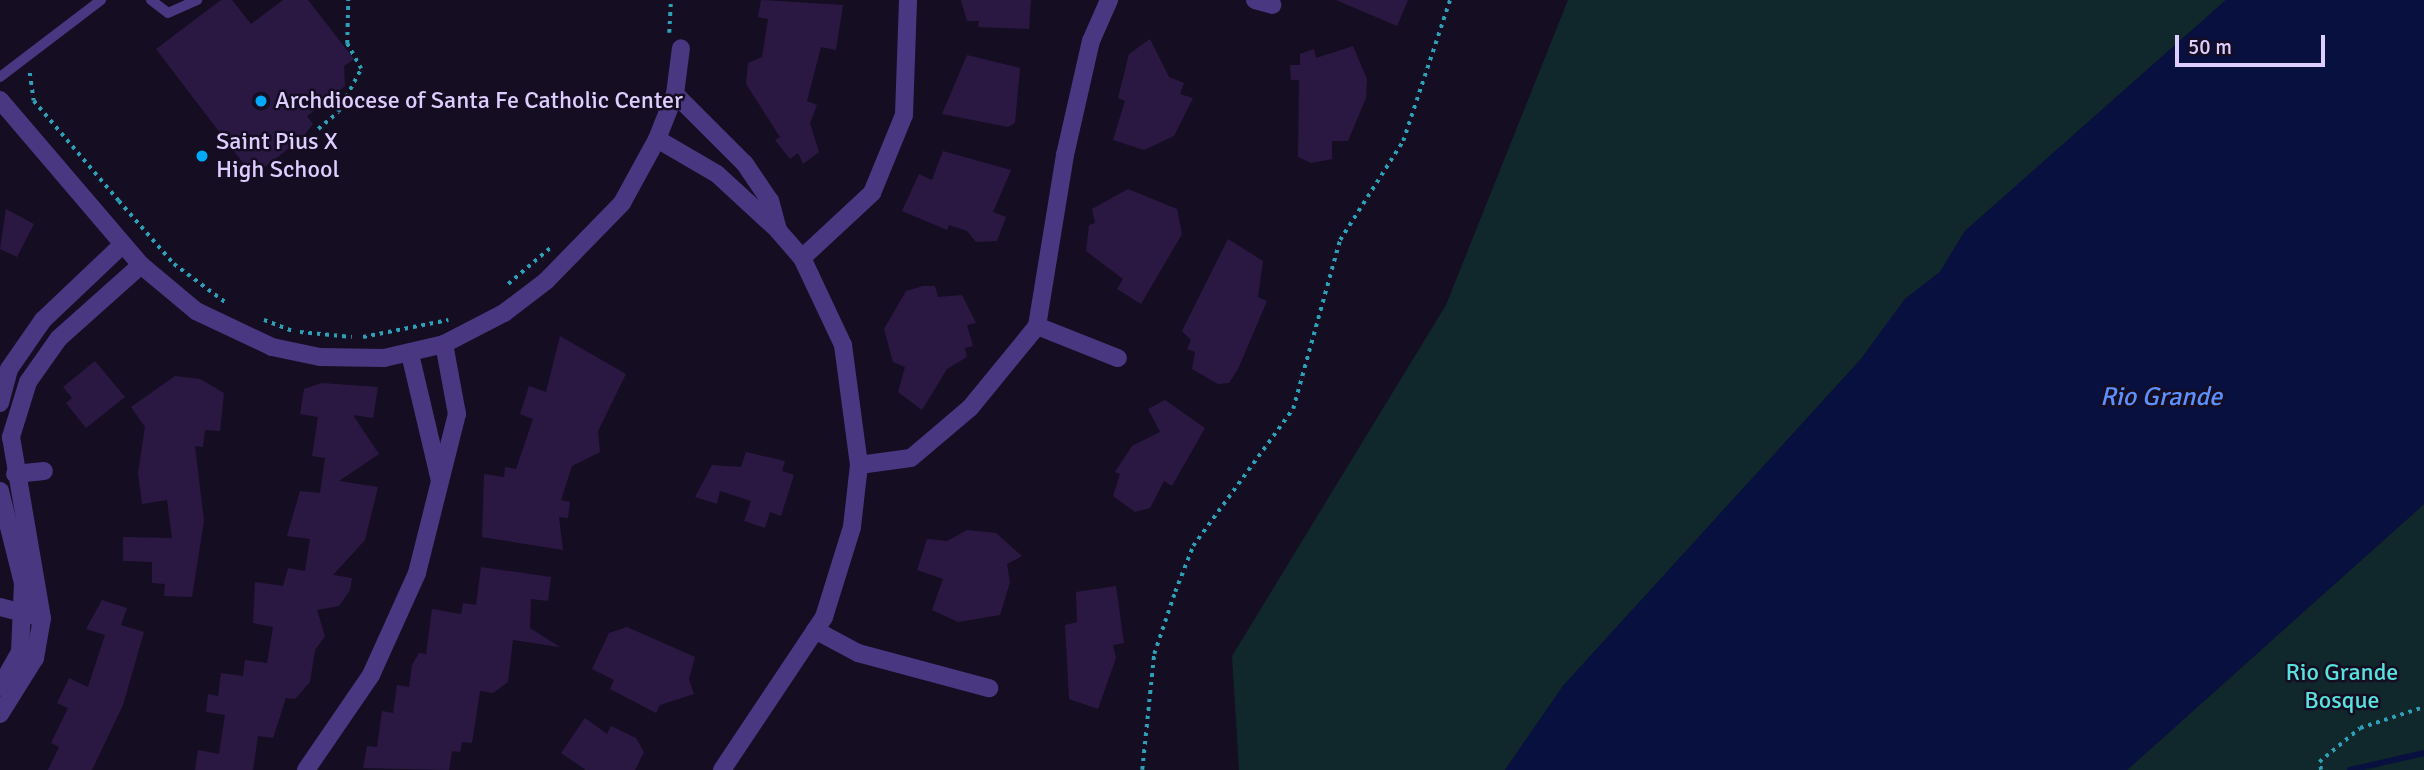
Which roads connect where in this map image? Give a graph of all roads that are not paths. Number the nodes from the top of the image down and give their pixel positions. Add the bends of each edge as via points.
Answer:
1 (101, 0) edge
2 (151, 0) edge
3 (197, 0) edge
4 (908, 0) edge
5 (1109, 0) edge
6 (674, 45) road end
7 (0, 77) edge
8 (674, 93) junction
9 (0, 100) edge
10 (657, 139) junction
11 (778, 230) junction
12 (123, 244) junction
13 (802, 258) junction
14 (141, 265) junction
15 (1037, 326) junction
16 (444, 344) junction
17 (410, 354) junction
18 (1118, 358) dead end
19 (0, 403) edge
20 (859, 466) junction
21 (44, 471) dead end
22 (15, 474) junction
23 (440, 481) junction
24 (0, 491) edge
25 (0, 607) edge
26 (22, 616) junction
27 (42, 618) junction
28 (815, 630) junction
29 (0, 687) edge
30 (989, 688) dead end
31 (0, 714) edge
32 (306, 770) edge
33 (722, 770) edge

1 - 7 lane
2 - 3 lane via 168,13
4 - 13 street via 904,115 872,193
5 - 15 street via 1091,41 1065,155
6 - 8 street
8 - 10 street
8 - 11 street via 745,164 770,201
9 - 12 street
10 - 11 street via 706,166
10 - 16 street via 622,203 546,281 504,313
11 - 13 street
12 - 14 street
12 - 19 street via 43,320 9,369
13 - 20 street via 843,345
14 - 17 street via 196,311 272,346 320,357
14 - 22 street via 59,338 27,382 11,437
15 - 18 street
15 - 20 street via 970,408 911,458
16 - 17 street
16 - 23 street via 457,414
17 - 23 street
20 - 28 street via 852,527
21 - 22 street
22 - 27 street via 35,555
23 - 32 street via 417,573 371,675
24 - 26 street via 23,583
25 - 26 street
26 - 27 street
26 - 29 street via 20,652
27 - 31 street via 35,658
28 - 30 street via 858,653
28 - 33 street

